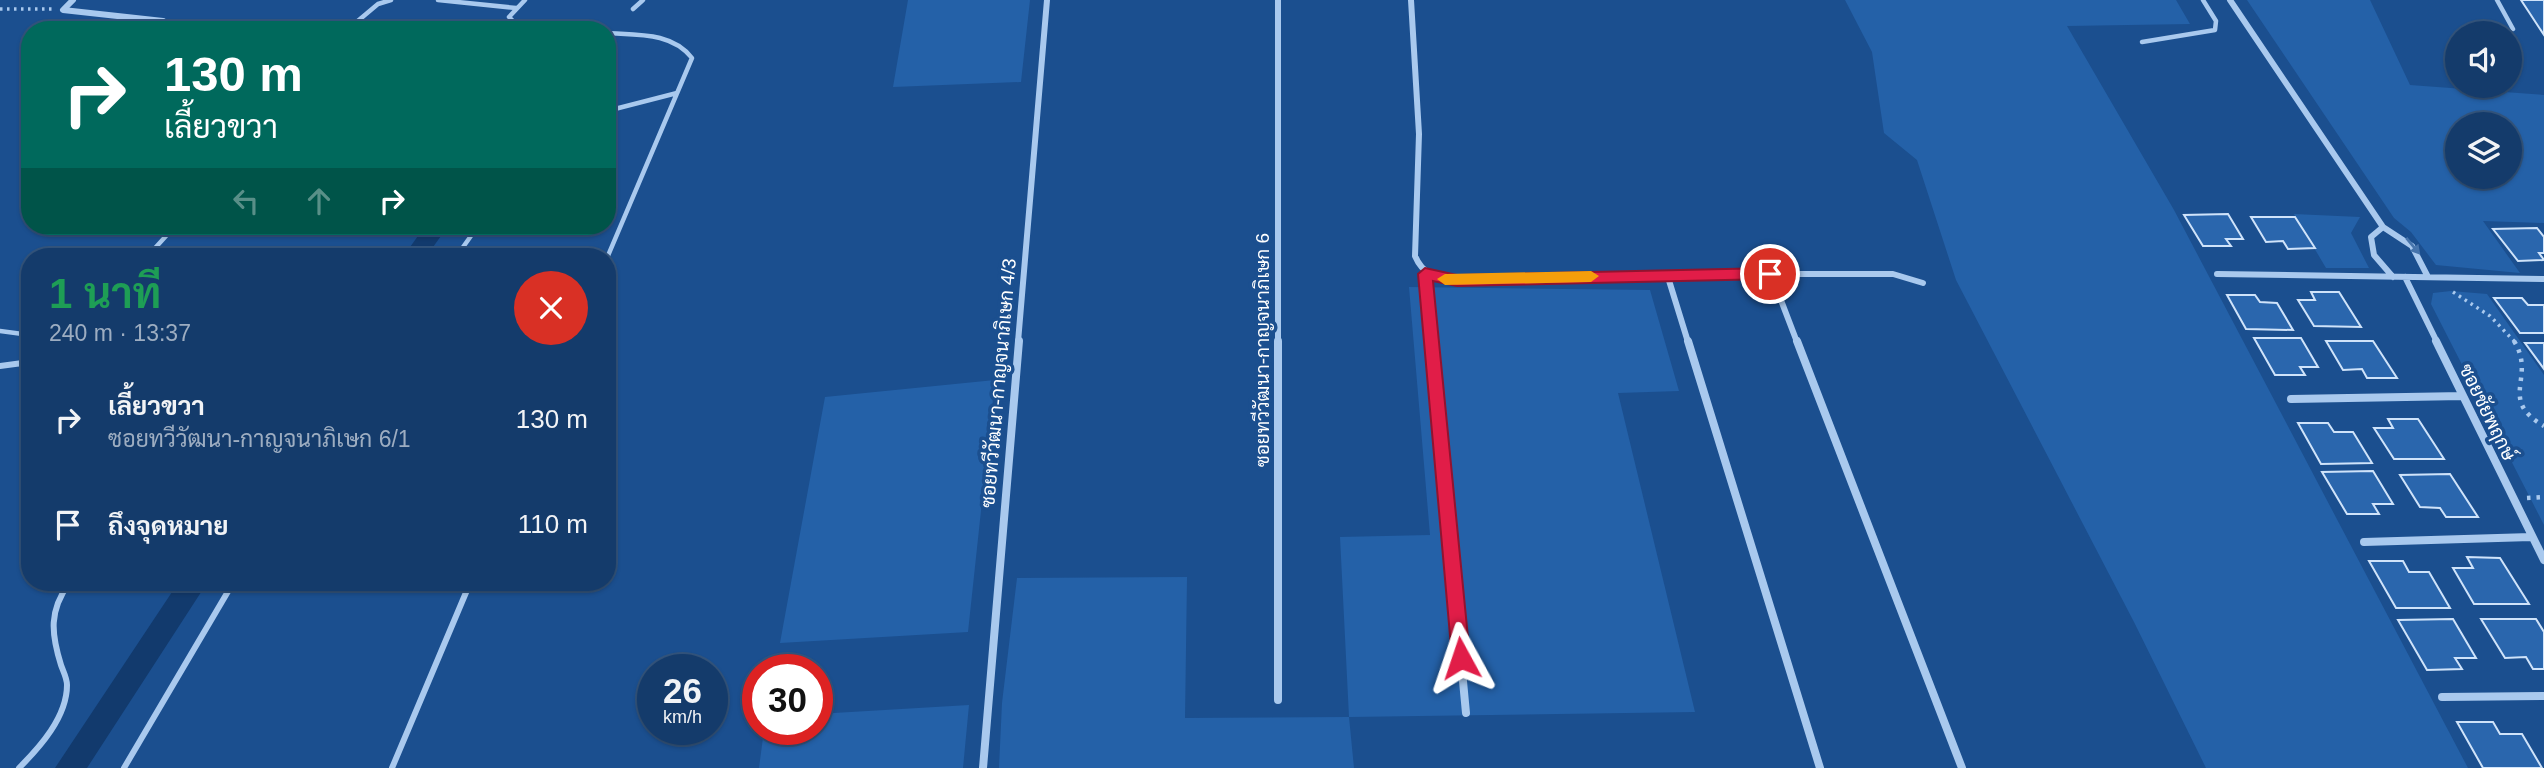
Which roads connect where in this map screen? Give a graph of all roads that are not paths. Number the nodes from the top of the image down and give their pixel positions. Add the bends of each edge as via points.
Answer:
1 (72, 0) edge
2 (391, 0) edge
3 (438, 0) edge
4 (525, 0) edge
5 (643, 0) edge
6 (1047, 0) edge
7 (1279, 0) edge
8 (1412, 0) edge
9 (2203, 0) edge
10 (2230, 0) edge
11 (2497, 0) edge
12 (516, 8) junction
13 (633, 9) dead end
14 (163, 21) dead end
15 (358, 21) edge
16 (513, 21) edge
17 (2509, 21) edge
18 (616, 34) edge
19 (2142, 42) dead end
20 (677, 93) junction
21 (616, 107) edge
22 (2383, 227) junction
23 (167, 235) edge
24 (155, 248) edge
25 (611, 248) edge
26 (1425, 274) junction
27 (1667, 274) junction
28 (1770, 274) junction
29 (2217, 274) dead end
30 (2393, 277) junction
31 (2405, 277) junction
32 (2428, 277) junction
33 (2544, 279) edge
34 (1923, 283) dead end
35 (0, 331) edge
36 (21, 334) edge
37 (21, 363) edge
38 (0, 366) edge
39 (2463, 396) junction
40 (2291, 399) dead end
41 (2531, 537) junction
42 (2364, 542) dead end
43 (2544, 560) edge
44 (62, 591) edge
45 (228, 591) edge
46 (467, 591) edge
47 (2544, 696) edge
48 (2442, 697) dead end
49 (1278, 700) dead end
50 (1466, 713) dead end
51 (19, 768) edge
52 (124, 768) edge
53 (392, 768) edge
54 (983, 768) edge
55 (1820, 768) edge
56 (1962, 768) edge

1 - 14 street via 63,9
2 - 15 lane via 378,4
3 - 12 lane
4 - 12 lane
5 - 13 lane
6 - 54 street, ซอยทวีวัฒนา-กาญจนาภิเษก 4/3
7 - 49 street, ซอยทวีวัฒนา-กาญจนาภิเษก 6
8 - 26 street via 1419,134 1415,256
9 - 19 lane via 2216,21 2215,30
10 - 22 street
11 - 17 lane
12 - 16 lane via 509,17
18 - 20 lane via 675,42 687,48 692,58
20 - 21 lane
20 - 25 lane
22 - 30 street via 2371,237 2374,255
22 -> 32 street via 2407,238 2423,258
23 - 24 lane
26 - 27 street via 1457,280
26 - 50 street
27 - 28 street
27 - 55 street
28 - 34 street via 1894,274
28 - 56 street
29 - 30 street
30 - 31 street
31 - 32 street
31 - 39 street, ซอยชัยพฤกษ์
32 - 33 street
35 - 36 lane
37 - 38 lane
39 - 40 street
39 - 41 street, ซอยชัยพฤกษ์
41 - 42 street
41 - 43 street, ซอยชัยพฤกษ์
44 - 51 lane via 50,629 67,684 59,715
45 - 52 lane
46 - 53 lane
47 - 48 street

